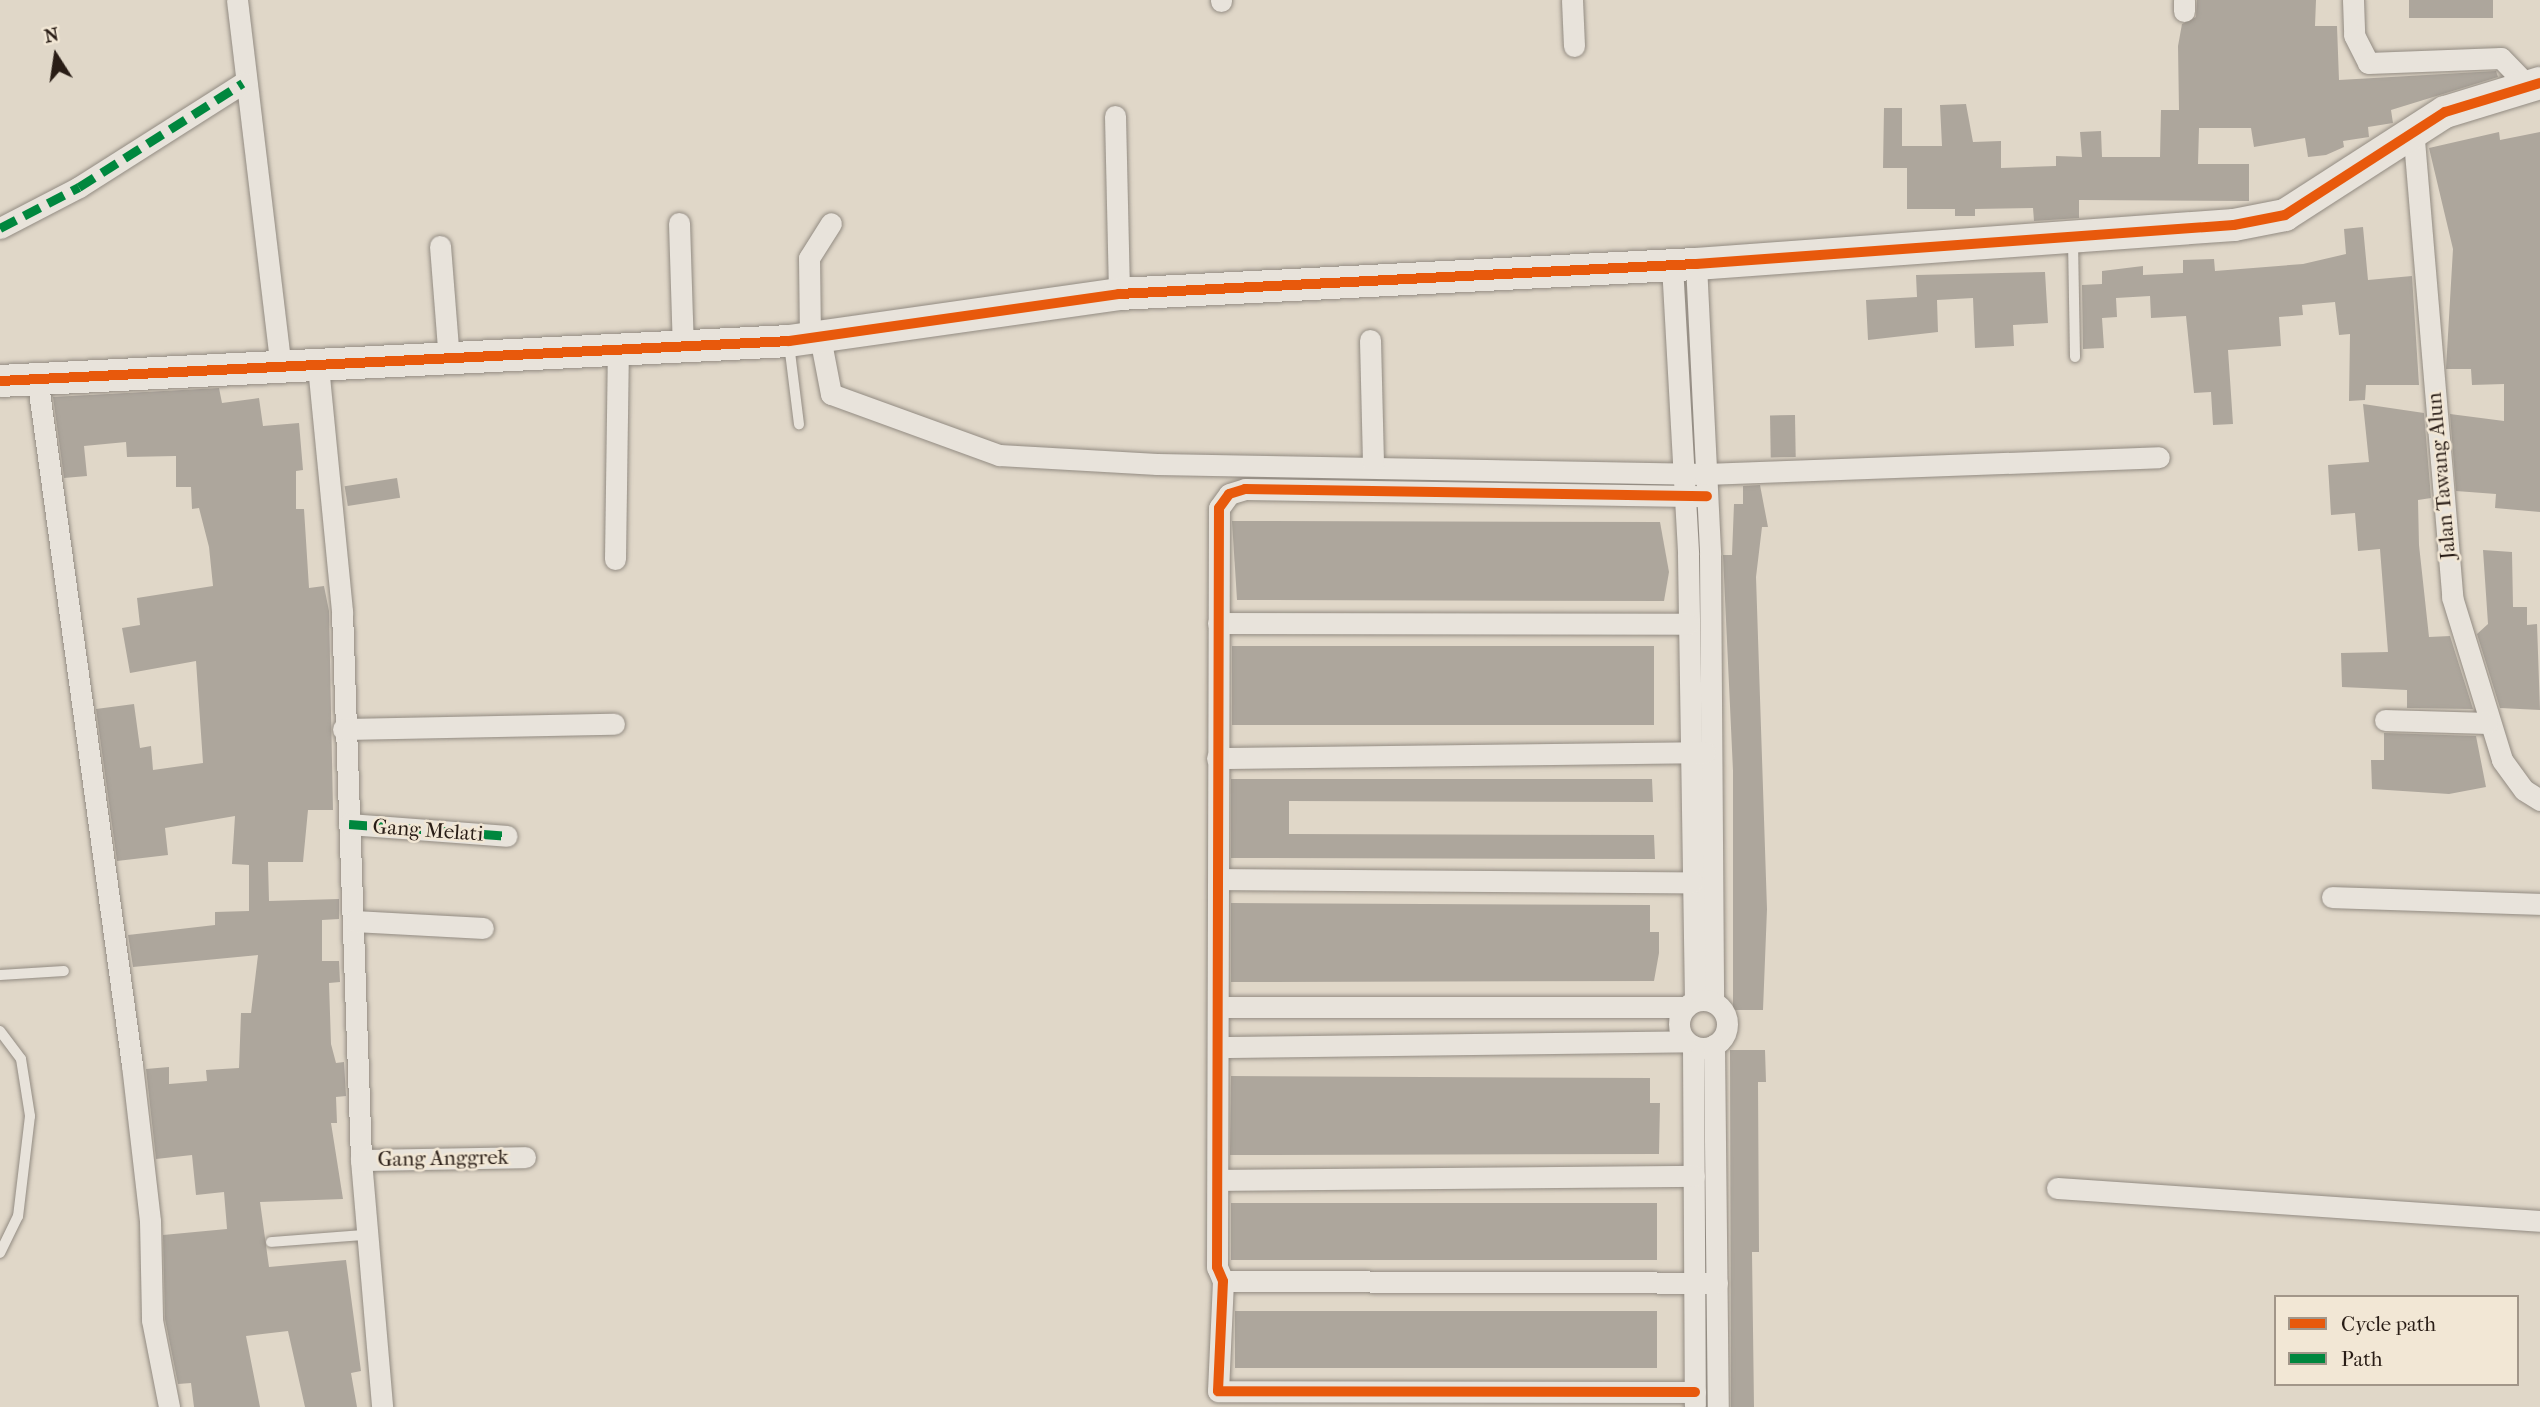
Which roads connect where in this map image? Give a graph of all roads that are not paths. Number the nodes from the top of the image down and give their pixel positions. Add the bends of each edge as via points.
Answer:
1 (237, 0) edge
2 (1572, 0) edge
3 (2353, 0) edge
4 (1574, 46) dead end
5 (2533, 84) edge
6 (244, 94) junction
7 (1115, 116) dead end
8 (2413, 128) junction
9 (679, 223) dead end
10 (831, 223) dead end
11 (0, 229) edge
12 (2073, 238) junction
13 (440, 246) dead end
14 (1684, 265) junction
15 (1119, 293) junction
16 (1699, 329) junction
17 (1676, 330) junction
18 (806, 339) junction
19 (1370, 340) dead end
20 (683, 348) junction
21 (618, 352) junction
22 (2075, 358) dead end
23 (449, 360) junction
24 (318, 366) junction
25 (281, 367) junction
26 (37, 377) junction
27 (0, 381) edge
28 (799, 424) dead end
29 (1690, 426) junction
30 (2159, 457) dead end
31 (1373, 465) junction
32 (1682, 474) junction
33 (1705, 474) junction
34 (1683, 496) junction
35 (1707, 496) junction
36 (615, 559) dead end
37 (1218, 623) junction
38 (1688, 624) junction
39 (2385, 720) dead end
40 (2487, 723) junction
41 (614, 724) dead end
42 (343, 729) junction
43 (1692, 752) junction
44 (1714, 752) junction
45 (1217, 758) junction
46 (2540, 800) edge
47 (349, 824) junction
48 (507, 836) dead end
49 (1219, 878) junction
50 (1692, 882) junction
51 (2332, 898) dead end
52 (2540, 904) edge
53 (355, 921) junction
54 (482, 928) dead end
55 (64, 971) dead end
56 (0, 975) edge
57 (1698, 1003) junction
58 (1457, 1006) junction
59 (1221, 1007) junction
60 (0, 1031) edge
61 (1689, 1043) junction
62 (1459, 1044) junction
63 (1714, 1045) junction
64 (1220, 1047) junction
65 (525, 1157) dead end
66 (361, 1160) junction
67 (1694, 1176) junction
68 (1218, 1180) junction
69 (2057, 1188) dead end
70 (2540, 1222) edge
71 (365, 1235) junction
72 (271, 1242) dead end
73 (0, 1253) edge
74 (1223, 1281) junction
75 (1694, 1283) junction
76 (1717, 1283) junction
77 (1218, 1399) edge
78 (1695, 1400) edge
79 (169, 1407) edge
80 (382, 1407) edge
81 (1718, 1407) edge

1 - 6 street
2 - 4 street
3 - 5 street via 2354,35 2362,57 2393,66 2501,58
5 - 8 street
6 - 11 street
6 - 25 street
7 - 15 street
8 - 12 street via 2336,187 2285,215
8 - 40 street, Jalan Tawang Alun via 2444,536 2452,597
9 - 20 street
10 - 18 street via 809,258
12 - 14 street
12 - 22 lane
13 - 23 street
14 - 15 street
14 - 16 street
14 - 17 street
15 - 18 street
16 - 17 street
16 - 29 street
17 - 29 street
18 - 20 street
18 - 28 lane
18 - 31 street via 831,394 985,451 1157,464
19 - 31 street
20 - 21 street
21 - 23 street
21 - 36 street
23 - 24 street
24 - 25 street
24 - 42 street via 342,612
25 - 26 street
26 - 27 street
26 - 79 street via 132,1065 150,1222 152,1320
29 - 32 street
29 - 33 street
30 - 33 street
31 - 32 street
32 - 33 street
32 - 34 street
33 - 35 street
34 - 35 street
34 - 37 street via 1245,489 1229,494 1219,508
34 - 38 street
35 - 44 street
37 - 38 street
37 - 45 street
38 - 43 street
39 - 40 street
40 - 46 street, Jalan Tawang Alun via 2502,760
41 - 42 street
42 - 47 street
43 - 44 street
43 - 45 street
43 - 50 street
44 - 57 street
45 - 49 street
47 - 48 street, Gang Melati
47 - 53 street
49 - 50 street
49 - 59 street
50 - 57 street
51 - 52 street
53 - 54 street
53 - 66 street
55 - 56 lane
57 - 58 street
57 - 61 street via 1679,1023
57 - 63 street via 1727,1018
58 - 59 street
58 - 62 street
59 - 64 street
60 - 73 lane via 21,1059 30,1116 18,1216
61 - 62 street
61 - 63 street
61 - 67 street
62 - 64 street
63 - 76 street
64 - 68 street
65 - 66 street, Gang Anggrek
66 - 71 street
67 - 68 street
67 - 75 street
68 - 74 street via 1218,1276
69 - 70 street
71 - 72 lane
71 - 80 street
74 - 75 street
74 - 77 street
75 - 76 street
75 - 78 street
76 - 81 street
77 - 78 street

